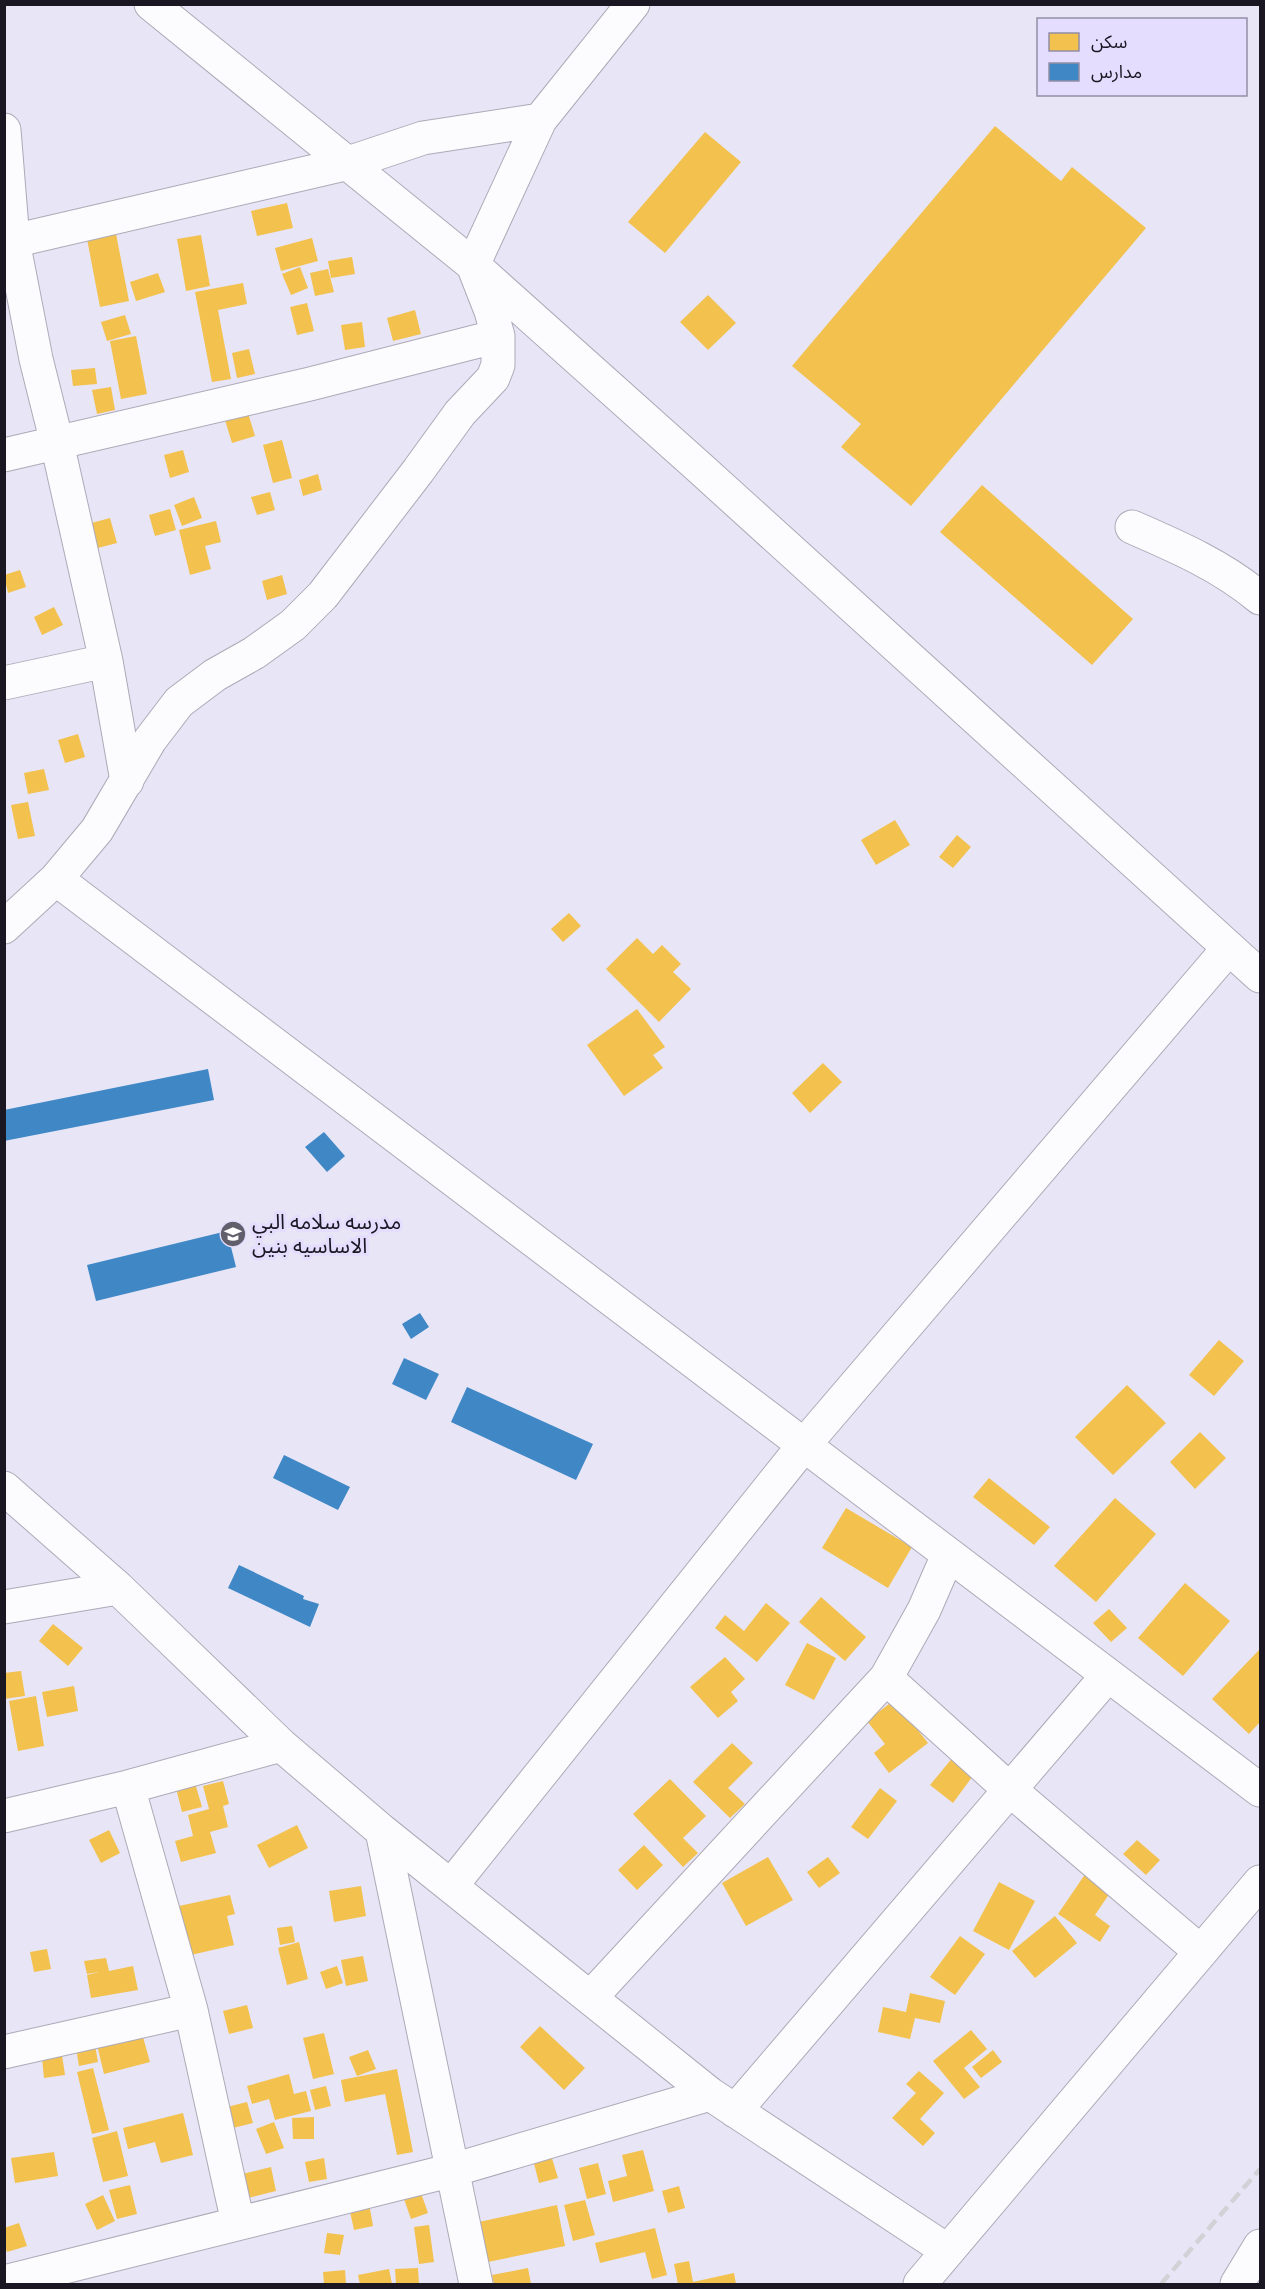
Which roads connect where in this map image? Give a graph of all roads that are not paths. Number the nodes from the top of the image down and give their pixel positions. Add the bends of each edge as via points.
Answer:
1 (633, 4) edge
2 (162, 8) edge
3 (540, 120) junction
4 (4, 130) edge
5 (345, 164) junction
6 (13, 241) junction
7 (472, 265) junction
8 (498, 336) junction
9 (57, 443) junction
10 (4, 455) edge
11 (1132, 527) dead end
12 (1260, 598) edge
13 (106, 661) junction
14 (4, 683) edge
15 (127, 781) junction
16 (56, 879) junction
17 (9, 920) edge
18 (1228, 949) junction
19 (1260, 976) edge
20 (804, 1445) junction
21 (4, 1488) edge
22 (948, 1555) junction
23 (118, 1588) junction
24 (4, 1607) edge
25 (1108, 1675) junction
26 (886, 1678) junction
27 (281, 1745) junction
28 (128, 1787) junction
29 (1009, 1789) junction
30 (1260, 1790) edge
31 (4, 1816) edge
32 (382, 1831) junction
33 (1260, 1882) edge
34 (451, 1886) junction
35 (1201, 1952) junction
36 (590, 1998) junction
37 (191, 2010) junction
38 (4, 2052) edge
39 (722, 2103) junction
40 (453, 2169) junction
41 (238, 2223) junction
42 (1260, 2246) edge
43 (948, 2251) junction
44 (4, 2282) edge
45 (476, 2284) edge
46 (920, 2284) edge
47 (1238, 2284) edge

1 - 3 street
2 - 5 street
3 - 5 street via 423,138
3 - 7 street
4 - 6 street
5 - 6 street
5 - 7 street
6 - 9 street
7 - 8 street
7 - 18 street
8 - 9 street
8 - 15 street via 498,365 493,378 460,413 323,596 293,626 179,702 150,740
9 - 10 street
9 - 13 street
11 - 12 street via 1189,552 1237,579
13 - 14 street
13 - 15 street
15 - 16 street via 97,830
16 - 17 street
16 - 20 street
18 - 19 street
18 - 20 street
20 - 22 street
20 - 34 street
21 - 23 street
22 - 25 street
22 - 26 street via 924,1610
23 - 24 street
23 - 27 street
25 - 29 street
25 - 30 street
26 - 29 street
26 - 36 street
27 - 28 street
27 - 32 street
28 - 31 street
28 - 37 street
29 - 35 street
29 - 39 street
32 - 34 street
32 - 40 street
33 - 35 street
34 - 36 street
35 - 43 street
36 - 39 street
37 - 38 street
37 - 41 street
39 - 40 street
39 - 43 street
40 - 41 street
40 - 45 street
41 - 44 street
42 - 47 street
43 - 46 street

